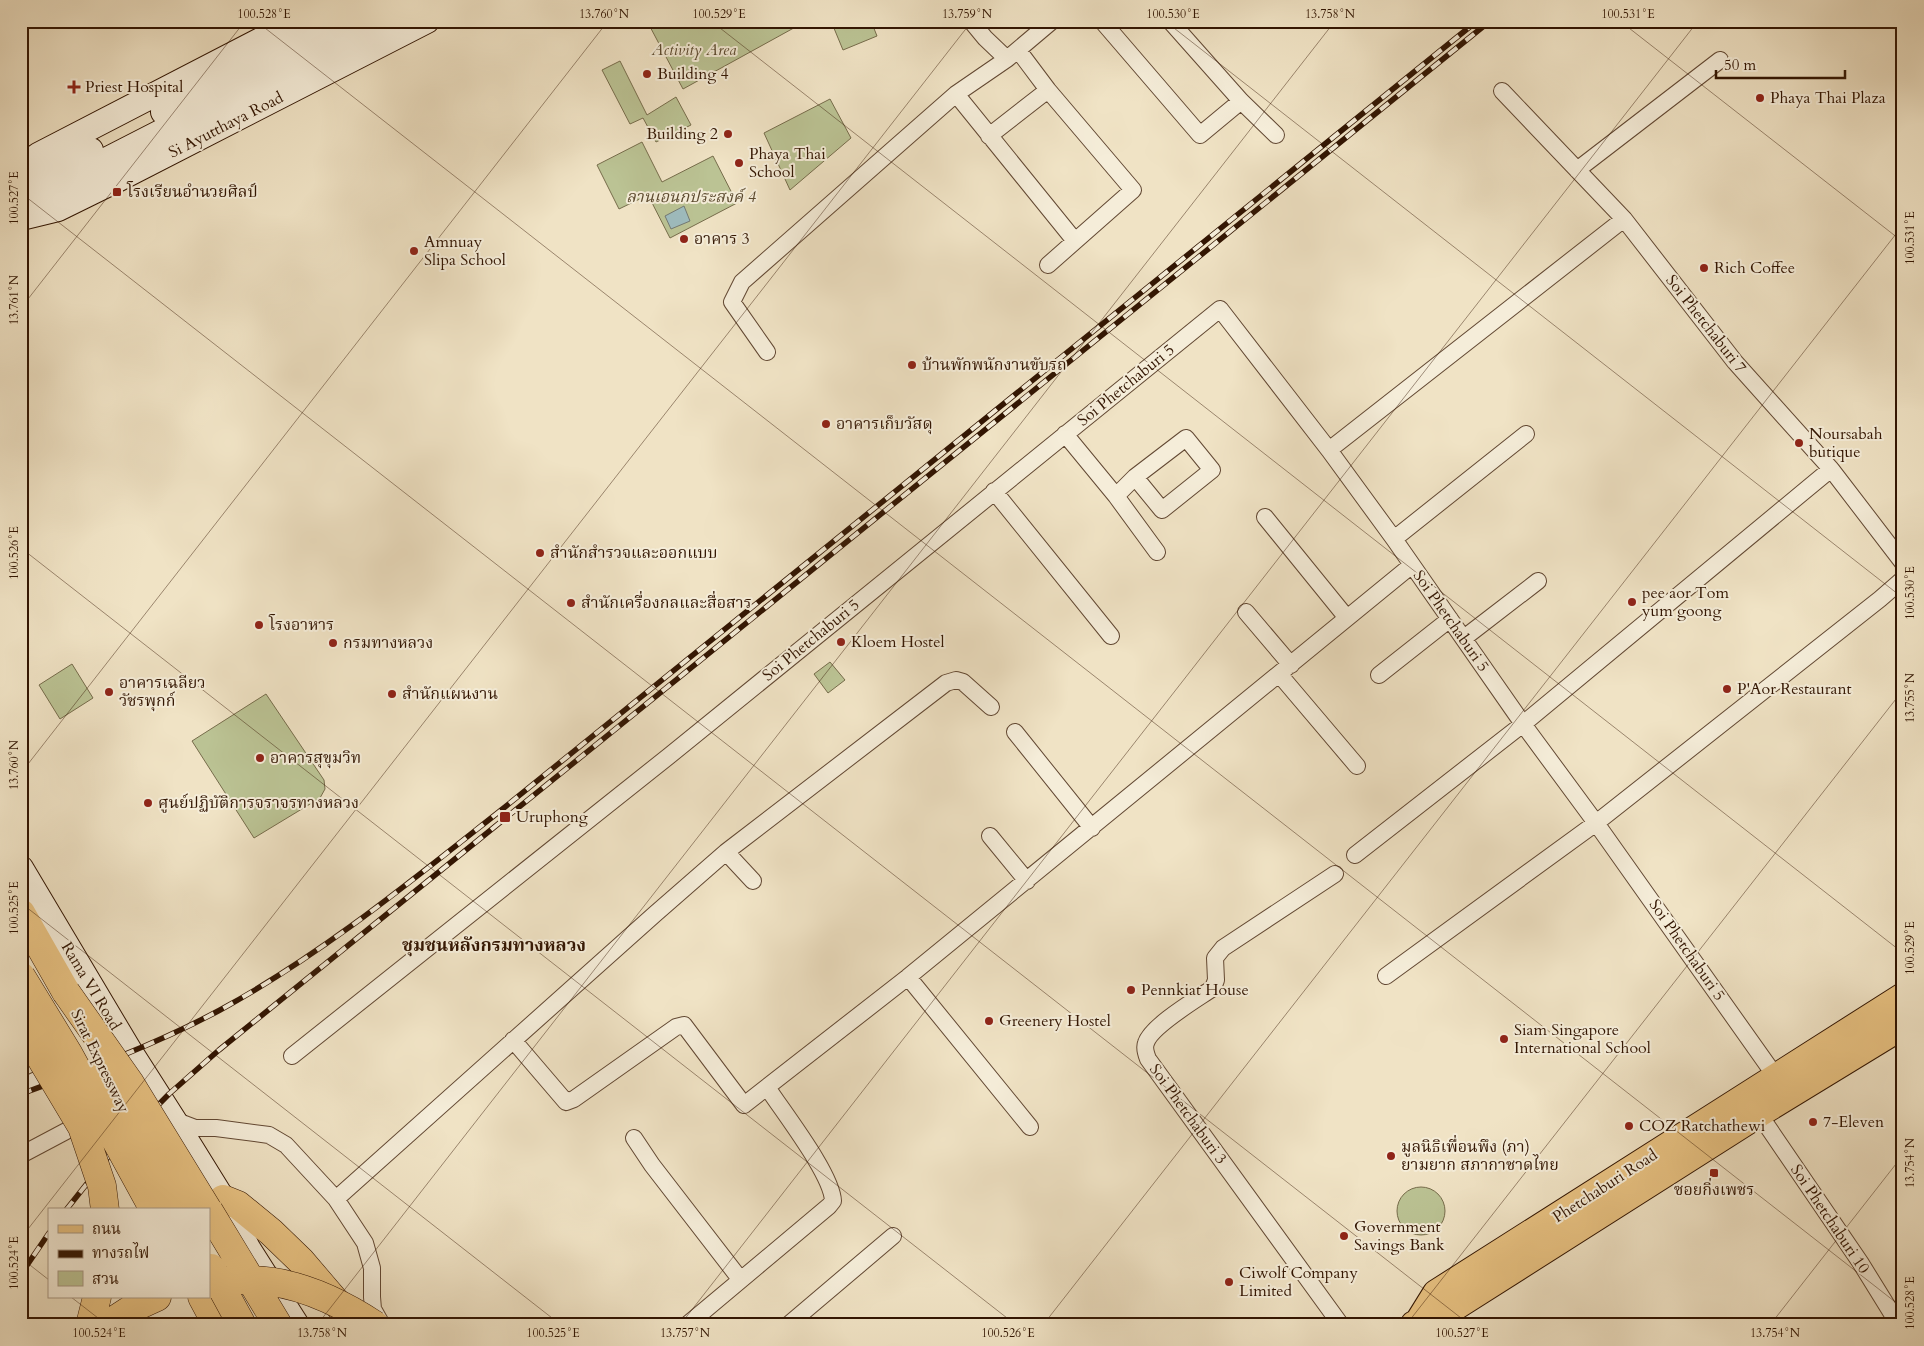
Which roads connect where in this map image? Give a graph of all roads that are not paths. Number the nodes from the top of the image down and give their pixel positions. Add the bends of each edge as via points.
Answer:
1 (296, 21) edge
2 (340, 21) edge
3 (377, 21) edge
4 (427, 21) edge
5 (971, 21) edge
6 (1052, 21) edge
7 (1102, 21) edge
8 (1170, 21) edge
9 (1012, 55) junction
10 (1720, 60) dead end
11 (1048, 90) junction
12 (1502, 91) dead end
13 (956, 94) junction
14 (1241, 101) junction
15 (213, 105) junction
16 (224, 126) junction
17 (1276, 135) dead end
18 (989, 136) junction
19 (21, 167) edge
20 (1577, 170) junction
21 (21, 180) edge
22 (21, 210) edge
23 (21, 218) edge
24 (1624, 219) junction
25 (1075, 241) junction
26 (1048, 265) dead end
27 (767, 352) dead end
28 (1066, 434) junction
29 (1526, 434) dead end
30 (1329, 450) junction
31 (1831, 469) junction
32 (1135, 476) junction
33 (994, 492) junction
34 (1116, 496) junction
35 (1265, 517) dead end
36 (1394, 538) junction
37 (1157, 552) dead end
38 (1903, 562) edge
39 (1412, 565) junction
40 (1903, 579) edge
41 (1538, 581) dead end
42 (1246, 612) dead end
43 (1347, 618) junction
44 (1450, 620) junction
45 (1110, 636) dead end
46 (1464, 638) junction
47 (1285, 670) junction
48 (1379, 675) dead end
49 (992, 706) dead end
50 (1523, 724) junction
51 (1015, 732) dead end
52 (1358, 766) dead end
53 (1596, 822) junction
54 (1092, 828) junction
55 (990, 836) dead end
56 (726, 852) junction
57 (1355, 855) dead end
58 (21, 868) edge
59 (1335, 874) dead end
60 (753, 881) dead end
61 (1027, 881) junction
62 (21, 913) edge
63 (21, 976) edge
64 (1386, 976) dead end
65 (908, 977) junction
66 (66, 992) junction
67 (21, 996) edge
68 (1903, 996) edge
69 (21, 1025) edge
70 (1903, 1026) edge
71 (512, 1040) junction
72 (292, 1056) dead end
73 (63, 1068) junction
74 (1776, 1077) junction
75 (21, 1085) edge
76 (767, 1087) junction
77 (169, 1112) junction
78 (1759, 1114) junction
79 (92, 1117) junction
80 (1030, 1127) dead end
81 (634, 1138) dead end
82 (112, 1154) junction
83 (21, 1155) edge
84 (336, 1199) junction
85 (213, 1207) edge
86 (104, 1208) edge
87 (143, 1208) edge
88 (153, 1208) edge
89 (177, 1208) edge
90 (893, 1236) dead end
91 (210, 1267) edge
92 (740, 1279) junction
93 (210, 1284) edge
94 (98, 1298) edge
95 (155, 1298) edge
96 (195, 1298) edge
97 (203, 1298) edge
98 (1417, 1324) edge
99 (90, 1325) edge
100 (107, 1325) edge
101 (210, 1325) edge
102 (217, 1325) edge
103 (242, 1325) edge
104 (278, 1325) edge
105 (296, 1325) edge
106 (354, 1325) edge
107 (375, 1325) edge
108 (382, 1325) edge
109 (687, 1325) edge
110 (788, 1325) edge
111 (1340, 1325) edge
112 (1899, 1325) edge

1 - 19 main road
2 - 21 main road via 98,146
3 - 15 main road, Si Ayutthaya Road
4 - 16 main road, Si Ayutthaya Road
5 - 9 street via 985,38
6 - 9 street
7 - 14 street via 1200,135
8 - 14 street
9 - 11 street
9 - 13 street
10 - 20 street
11 - 18 street
11 - 25 street via 1133,190
12 - 20 street, Soi Phetchaburi 7
13 - 18 street
13 - 27 street via 742,282 732,302
14 - 17 street
15 - 16 main road
15 - 22 main road, Si Ayutthaya Road via 55,186
16 - 23 main road, Si Ayutthaya Road via 58,209
18 - 25 street
20 - 24 street, Soi Phetchaburi 7
24 - 30 street
24 - 31 street, Soi Phetchaburi 7 via 1735,362
25 - 26 street
28 - 30 street, Soi Phetchaburi 5 via 1220,309
28 - 33 street, Soi Phetchaburi 5
28 - 34 street
29 - 36 street
30 - 36 street, Soi Phetchaburi 5
31 - 38 street, Soi Phetchaburi 7
31 - 50 street
32 - 32 street via 1186,438 1212,470 1162,510
32 - 34 street
33 - 45 street
33 - 72 street, Soi Phetchaburi 5
34 - 37 street
35 - 43 street
36 - 39 street, Soi Phetchaburi 5
39 - 43 street
39 - 44 street, Soi Phetchaburi 5
40 - 53 street
41 - 46 street
42 - 47 street
43 - 47 street
44 - 46 street, Soi Phetchaburi 5
44 - 48 street
46 - 50 street, Soi Phetchaburi 5
47 - 52 street
47 - 54 street
49 - 56 street via 963,682 946,683
50 - 53 street, Soi Phetchaburi 5
50 - 57 street
51 - 54 street
53 - 64 street
53 - 74 street, Soi Phetchaburi 5
54 - 61 street
55 - 61 street
56 - 60 street
56 - 71 street
58 - 77 main road, Rama VI Road
59 - 111 street, Soi Phetchaburi 3 via 1223,948 1215,958 1213,988 1158,1026 1145,1048 1148,1059
61 - 65 street
62 - 66 highway, Sirat Expressway
63 - 88 highway, Sirat Expressway, bridge via 68,1053
65 - 76 street
65 - 80 street
66 - 85 highway, bridge
66 - 89 highway, Sirat Expressway, bridge
67 - 73 main road
68 - 74 main road, Phetchaburi Road
69 - 86 highway, bridge via 82,1127 102,1186
70 - 78 main road, Phetchaburi Road
71 - 76 street via 566,1102 574,1100 676,1027 684,1025 744,1105
71 - 84 street
73 - 75 street
73 - 79 main road
74 - 98 main road, Phetchaburi Road via 1436,1294
76 - 92 street via 821,1169 833,1200
77 - 82 main road
77 - 84 street via 195,1128 268,1135 286,1145
77 - 85 main road, Rama VI Road
78 - 98 main road, Phetchaburi Road via 1449,1311
78 - 112 street, Soi Phetchaburi 10
79 - 82 main road
79 - 83 street
81 - 92 street
82 - 87 main road
84 - 108 street via 365,1243 372,1268 374,1309
85 - 104 highway, bridge
85 - 105 main road, Rama VI Road via 248,1248
85 - 106 highway via 238,1205 272,1232 332,1296
90 - 110 street
91 - 103 highway, bridge
92 - 109 street
93 - 107 highway, bridge via 246,1280 296,1287 351,1309
94 - 99 highway
95 - 100 highway
96 - 101 main road
97 - 102 highway

